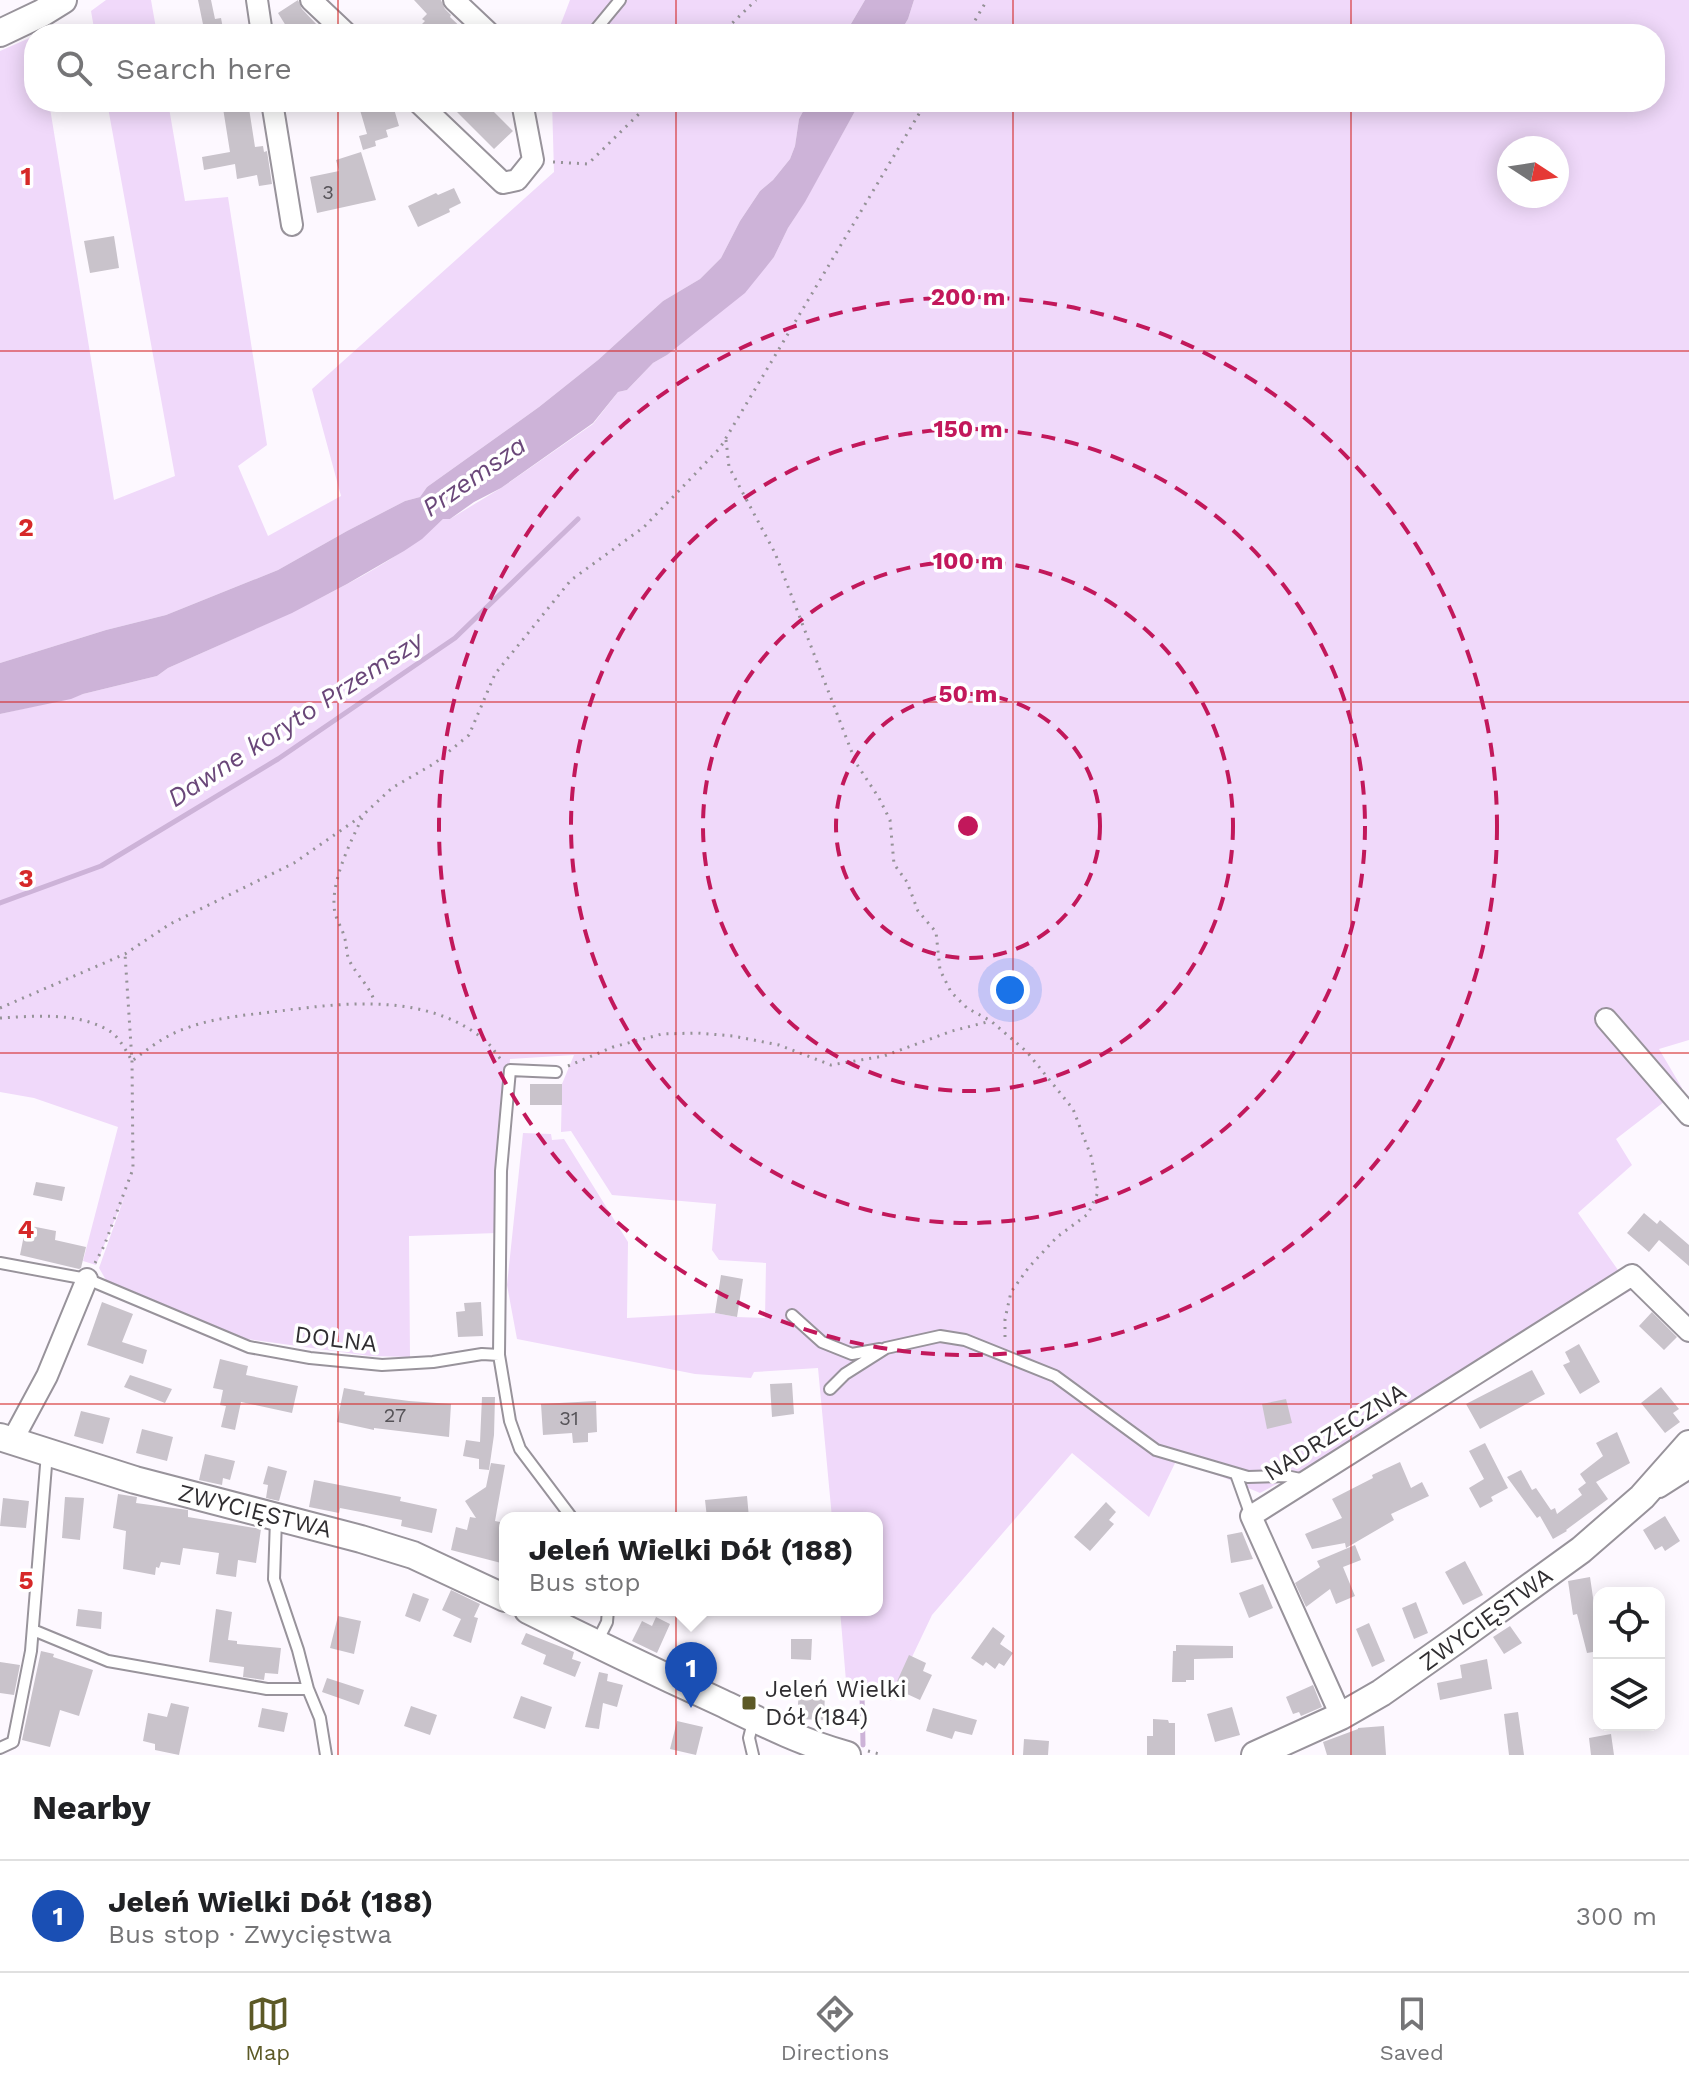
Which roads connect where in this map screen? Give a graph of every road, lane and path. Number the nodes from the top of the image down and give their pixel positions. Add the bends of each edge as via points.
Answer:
1 (63, 0) edge
2 (257, 0) edge
3 (311, 0) edge
4 (454, 0) edge
5 (620, 0) edge
6 (756, 0) edge
7 (987, 0) edge
8 (261, 24) edge
9 (336, 24) edge
10 (479, 24) edge
11 (600, 24) edge
12 (731, 24) edge
13 (973, 24) edge
14 (0, 33) edge
15 (274, 112) edge
16 (428, 112) edge
17 (525, 112) edge
18 (641, 112) edge
19 (920, 112) edge
20 (533, 160) junction
21 (292, 225) dead end
22 (726, 438) junction
23 (363, 815) junction
24 (125, 954) junction
25 (375, 1003) junction
26 (0, 1008) edge
27 (0, 1018) edge
28 (1606, 1019) dead end
29 (991, 1021) junction
30 (132, 1061) junction
31 (510, 1070) junction
32 (556, 1072) joint
33 (1689, 1115) edge
34 (0, 1263) edge
35 (87, 1279) junction
36 (792, 1315) dead end
37 (1689, 1331) edge
38 (886, 1348) junction
39 (499, 1355) junction
40 (1004, 1355) junction
41 (830, 1389) dead end
42 (6, 1439) edge
43 (1689, 1444) edge
44 (47, 1451) junction
45 (1689, 1468) edge
46 (1236, 1474) junction
47 (1307, 1480) junction
48 (1642, 1497) junction
49 (567, 1512) edge
50 (1251, 1516) junction
51 (276, 1517) junction
52 (499, 1595) edge
53 (540, 1616) edge
54 (608, 1616) edge
55 (33, 1630) junction
56 (596, 1645) junction
57 (308, 1689) junction
58 (1341, 1716) junction
59 (754, 1718) junction
60 (4, 1749) edge
61 (326, 1755) edge
62 (753, 1755) edge
63 (847, 1755) edge
64 (1255, 1755) edge

1 - 14 street
2 - 8 street
3 - 9 street
4 - 10 street
5 - 11 lane
6 - 12 path
7 - 13 path
15 - 21 street
16 - 20 street via 503,183 517,180
17 - 20 street
18 - 20 path via 588,164
19 - 22 path
22 - 23 path via 644,527 571,580 495,674 469,735 392,788
22 - 29 path via 729,467 775,553 856,763 890,820 894,864 918,911 936,932 940,970 967,1008
23 - 24 path via 294,863 170,924
23 - 25 path via 340,871 335,913 349,959
24 - 26 path
24 - 30 path
25 - 30 path via 217,1019 182,1029
25 - 31 path via 411,1007 458,1022 488,1043
27 - 30 path via 76,1019 111,1031
28 - 33 street
29 - 32 path via 884,1056 831,1065 779,1045 733,1036 662,1034 613,1047
29 - 40 path via 1027,1052 1073,1109 1098,1192 1088,1214 1057,1237 1011,1292
30 - 35 path via 133,1169
31 - 32 lane
31 - 39 lane via 501,1171
34 - 35 lane, DOLNA
35 - 39 lane, DOLNA via 249,1347 382,1365
35 - 42 street via 47,1376
36 - 38 lane via 822,1342 852,1354
37 - 47 street, NADRZECZNA via 1632,1275
38 - 40 lane via 940,1336
38 - 41 lane
39 - 49 lane via 520,1449
40 - 46 lane via 1055,1376 1156,1450
42 - 44 street, ZWYCIĘSTWA
43 - 48 street, ZWYCIĘSTWA
44 - 51 street, ZWYCIĘSTWA
44 - 55 lane
45 - 48 street
46 - 47 lane
46 - 50 lane
47 - 50 street, NADRZECZNA
48 - 58 street, ZWYCIĘSTWA via 1581,1550
50 - 58 street
51 - 52 street, ZWYCIĘSTWA via 413,1555
51 - 57 lane via 274,1579
53 - 56 street
54 - 56 lane
55 - 57 lane via 108,1661 267,1689
55 - 60 lane via 13,1742
56 - 59 street
57 - 61 lane
58 - 64 street, ZWYCIĘSTWA
59 - 62 lane via 749,1738
59 - 63 street

